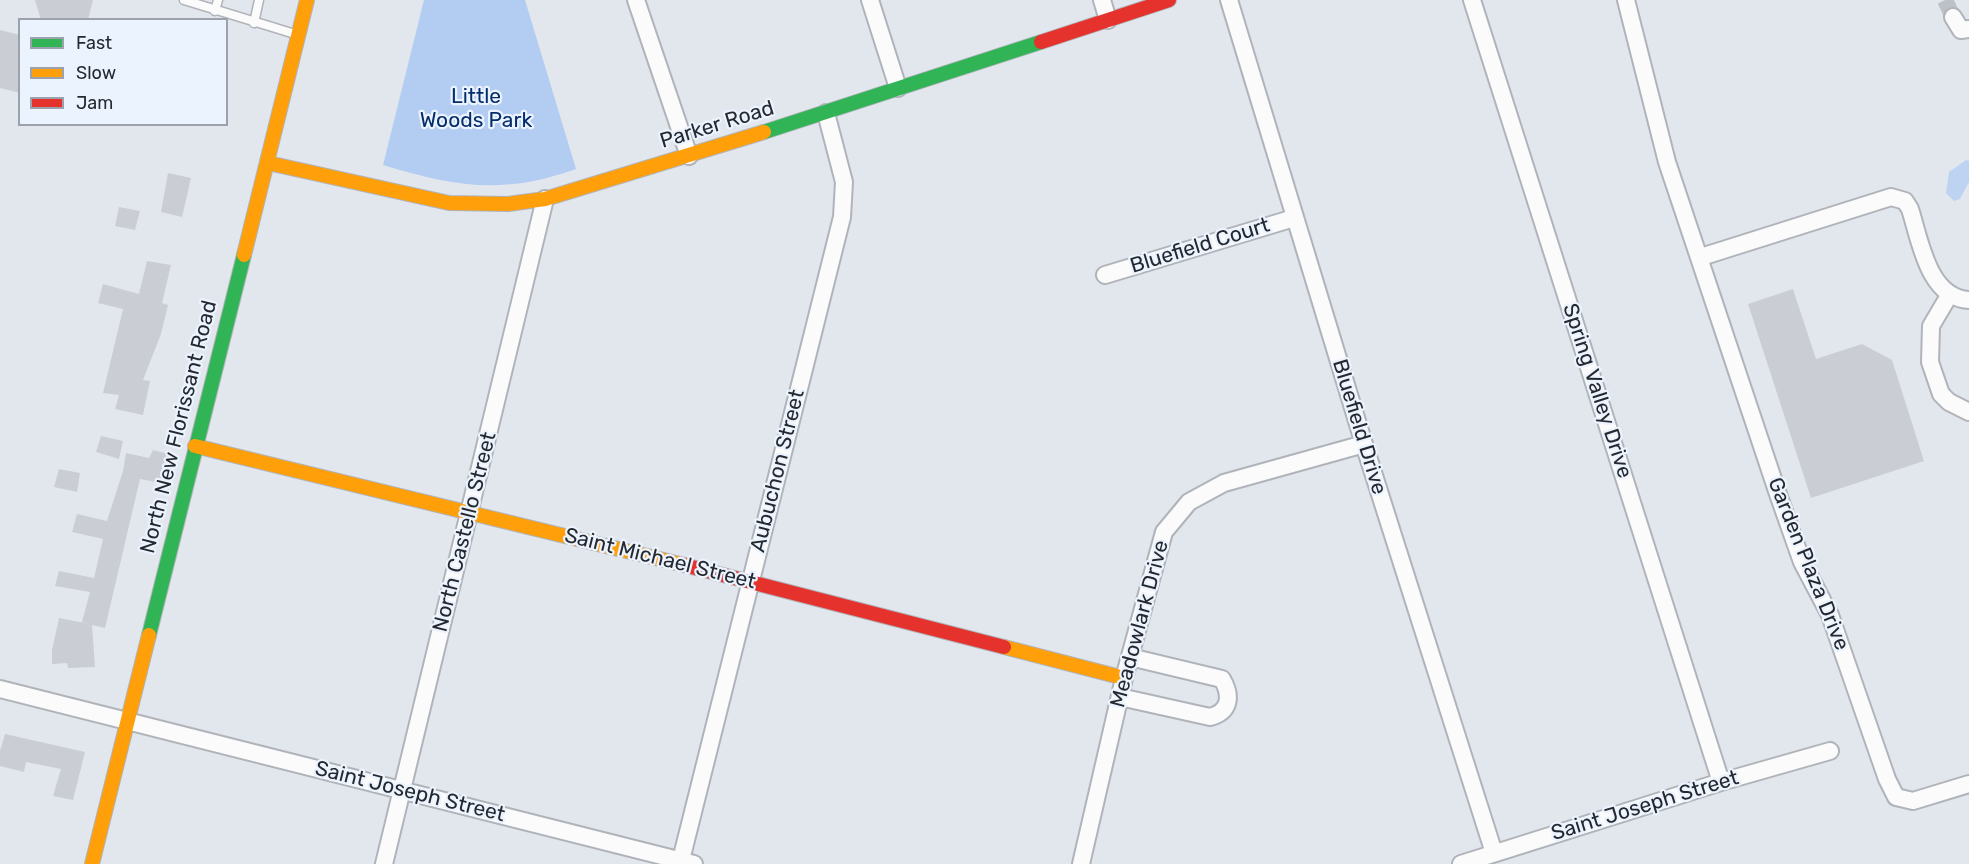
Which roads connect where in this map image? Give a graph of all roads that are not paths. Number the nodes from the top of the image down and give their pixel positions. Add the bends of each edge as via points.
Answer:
1 (184, 0) edge
2 (218, 0) edge
3 (259, 0) edge
4 (307, 0) edge
5 (636, 0) edge
6 (870, 0) edge
7 (1102, 0) edge
8 (1169, 0) edge
9 (1228, 0) edge
10 (1472, 0) edge
11 (1626, 0) edge
12 (215, 11) junction
13 (1108, 20) junction
14 (254, 23) junction
15 (299, 35) junction
16 (898, 88) junction
17 (826, 113) junction
18 (689, 156) junction
19 (268, 163) junction
20 (545, 199) junction
21 (1294, 218) junction
22 (1701, 257) junction
23 (1105, 275) dead end
24 (1950, 294) junction
25 (1969, 300) edge
26 (1969, 412) edge
27 (1364, 444) junction
28 (195, 446) junction
29 (469, 514) junction
30 (751, 581) junction
31 (1130, 657) junction
32 (1124, 678) junction
33 (0, 689) edge
34 (1120, 697) junction
35 (127, 720) junction
36 (1830, 751) dead end
37 (1721, 782) junction
38 (1969, 784) edge
39 (402, 789) junction
40 (1494, 854) junction
41 (684, 863) edge
42 (92, 864) edge
43 (384, 864) edge
44 (1081, 864) edge
45 (1461, 864) edge

1 - 12 lane
2 - 12 lane
3 - 14 lane
4 - 15 main road, North New Florissant Road
5 - 18 street
6 - 16 street
7 - 13 street
8 - 13 main road, Parker Road
9 - 21 street, Bluefield Drive
10 - 37 street, Spring Valley Drive
11 - 22 street, Garden Plaza Drive via 1667,162
12 - 14 lane
13 - 16 main road, Parker Road
14 - 15 lane
15 - 19 main road, North New Florissant Road
16 - 17 main road, Parker Road
17 - 18 main road, Parker Road
17 - 30 street, Aubuchon Street via 844,182 842,218
18 - 20 main road, Parker Road
19 - 20 main road, Parker Road via 449,203 508,204
19 - 28 main road, North New Florissant Road
20 - 29 street, North Castello Street
21 - 23 street, Bluefield Court
21 - 27 street, Bluefield Drive
22 - 24 street via 1891,197 1905,201 1929,268 1941,288
22 - 38 street, Garden Plaza Drive via 1802,562 1830,615 1896,797 1913,801
24 - 25 street
24 - 26 street via 1930,326 1930,363 1941,394
27 - 31 street, Meadowlark Drive via 1224,483 1189,502 1164,532
27 - 40 street, Bluefield Drive
28 - 29 main road, Saint Michael Street
28 - 35 main road, North New Florissant Road
29 - 30 main road, Saint Michael Street
29 - 39 street, North Castello Street
30 - 32 main road, Saint Michael Street
30 - 41 street, Aubuchon Street
31 - 32 street, Meadowlark Drive
31 - 34 street via 1222,680 1228,690 1228,704 1219,715 1210,717
32 - 34 street, Meadowlark Drive
33 - 35 street, Saint Joseph Street
34 - 44 street, Meadowlark Drive
35 - 39 street, Saint Joseph Street
35 - 42 main road, North New Florissant Road
36 - 37 street, Saint Joseph Street
37 - 40 street, Saint Joseph Street
39 - 41 street, Saint Joseph Street
39 - 43 street, North Castello Street
40 - 45 street, Saint Joseph Street

